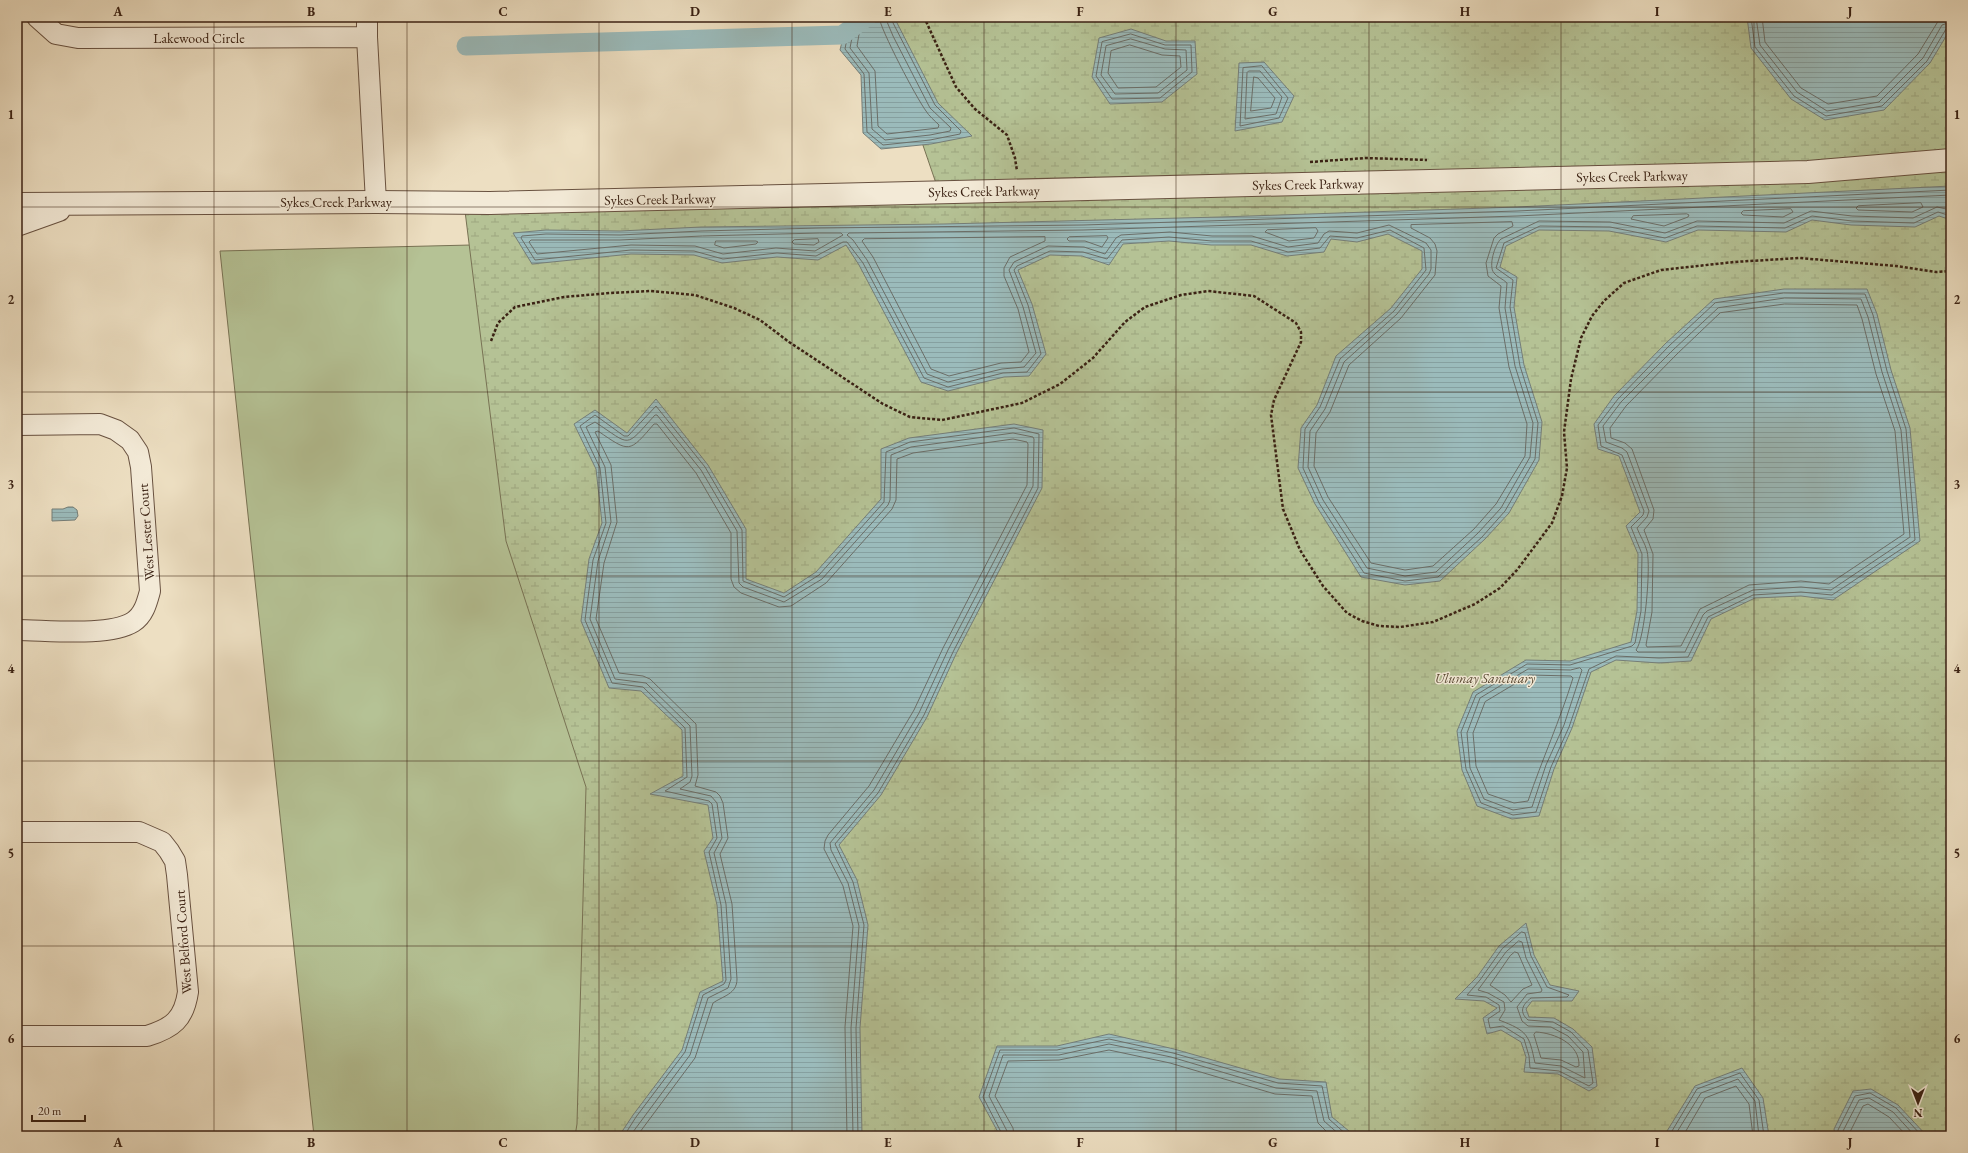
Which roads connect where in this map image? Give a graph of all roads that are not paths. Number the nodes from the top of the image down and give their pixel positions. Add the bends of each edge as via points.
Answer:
1 (37, 17) edge
2 (367, 17) edge
3 (367, 37) junction
4 (1951, 160) edge
5 (376, 202) junction
6 (17, 204) edge
7 (73, 205) junction
8 (17, 225) edge
9 (17, 425) edge
10 (17, 630) edge
11 (17, 832) edge
12 (17, 1036) edge

1 - 3 street, Lakewood Circle via 56,34 78,38
2 - 3 street
3 - 5 street
4 - 5 street, Sykes Creek Parkway via 1808,172 490,203
5 - 7 street, Sykes Creek Parkway
6 - 7 street, Sykes Creek Parkway
7 - 8 street
9 - 10 street, West Lester Court via 100,424 116,430 130,440 138,452 141,467 150,591 146,607 133,622 108,631
11 - 12 street, West Belford Court via 139,832 162,842 175,861 178,875 188,992 183,1013 176,1022 167,1029 147,1036

